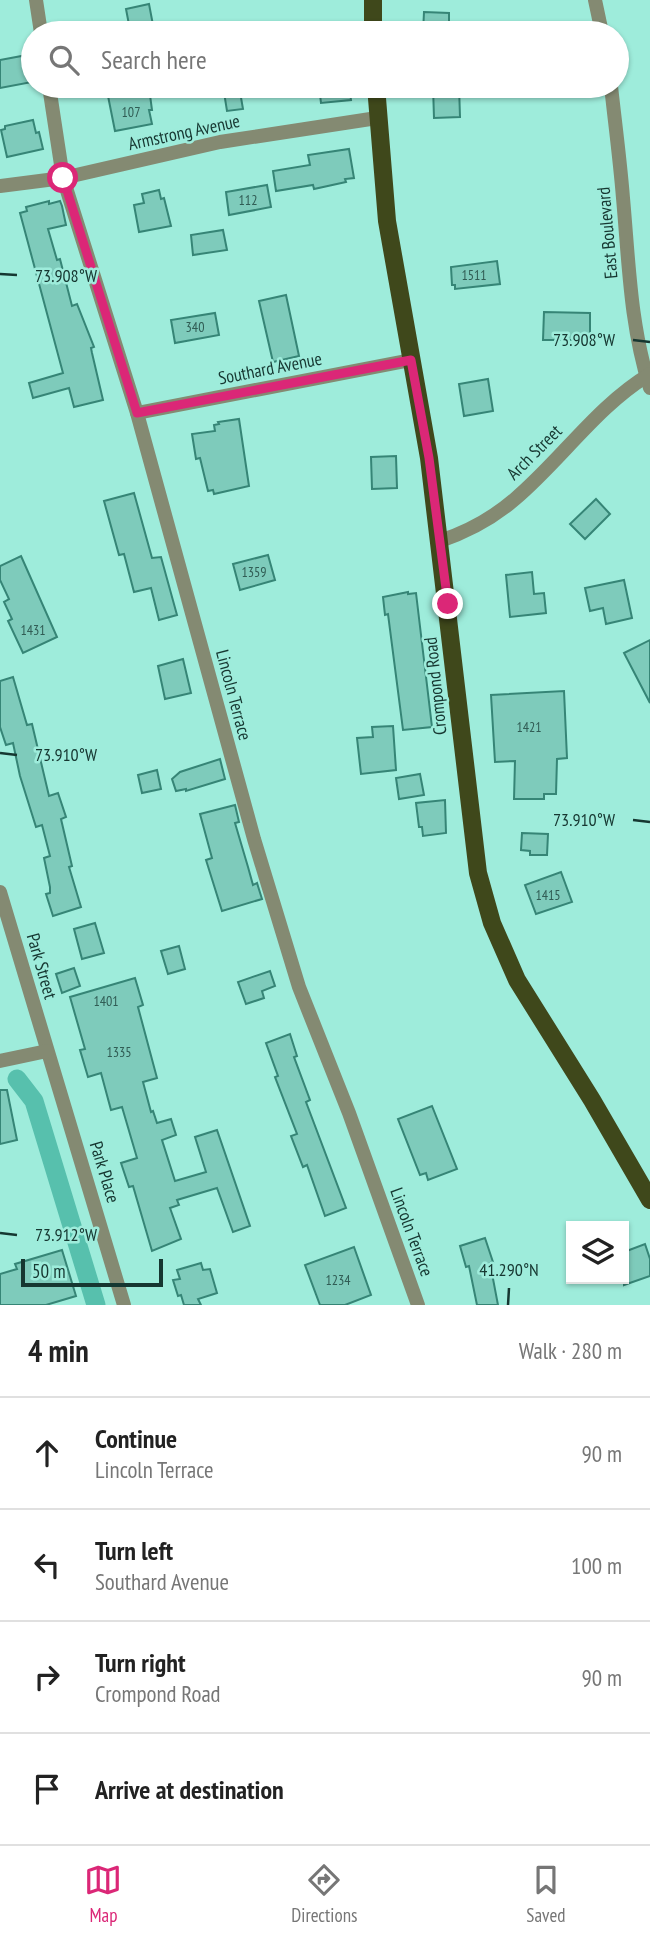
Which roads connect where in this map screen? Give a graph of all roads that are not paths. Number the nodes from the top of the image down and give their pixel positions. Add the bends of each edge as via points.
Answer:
1 (36, 0) edge
2 (373, 0) edge
3 (595, 0) edge
4 (39, 21) edge
5 (373, 21) edge
6 (599, 21) edge
7 (51, 98) edge
8 (376, 98) edge
9 (612, 98) edge
10 (377, 118) junction
11 (63, 178) junction
12 (0, 186) edge
13 (411, 360) junction
14 (649, 379) edge
15 (137, 413) junction
16 (440, 541) junction
17 (0, 892) edge
18 (47, 1051) junction
19 (0, 1060) edge
20 (650, 1200) edge
21 (124, 1305) edge
22 (418, 1305) edge

1 - 4 street
2 - 5 main road
3 - 6 street
7 - 11 street, Lincoln Terrace
8 - 10 main road, Crompond Road
9 - 14 street, East Boulevard via 630,288 639,351
10 - 11 street, Armstrong Avenue via 220,142
10 - 13 main road, Crompond Road via 387,221
11 - 12 street, Armstrong Avenue
11 - 15 street, Lincoln Terrace
13 - 15 street, Southard Avenue
13 - 16 main road, Crompond Road
14 - 16 street, Arch Street via 625,389 514,499 467,531
15 - 22 street, Lincoln Terrace via 299,987
16 - 20 main road, Crompond Road via 470,817 478,873 492,923 517,980
17 - 18 street, Park Street
18 - 19 street
18 - 21 street, Park Place

